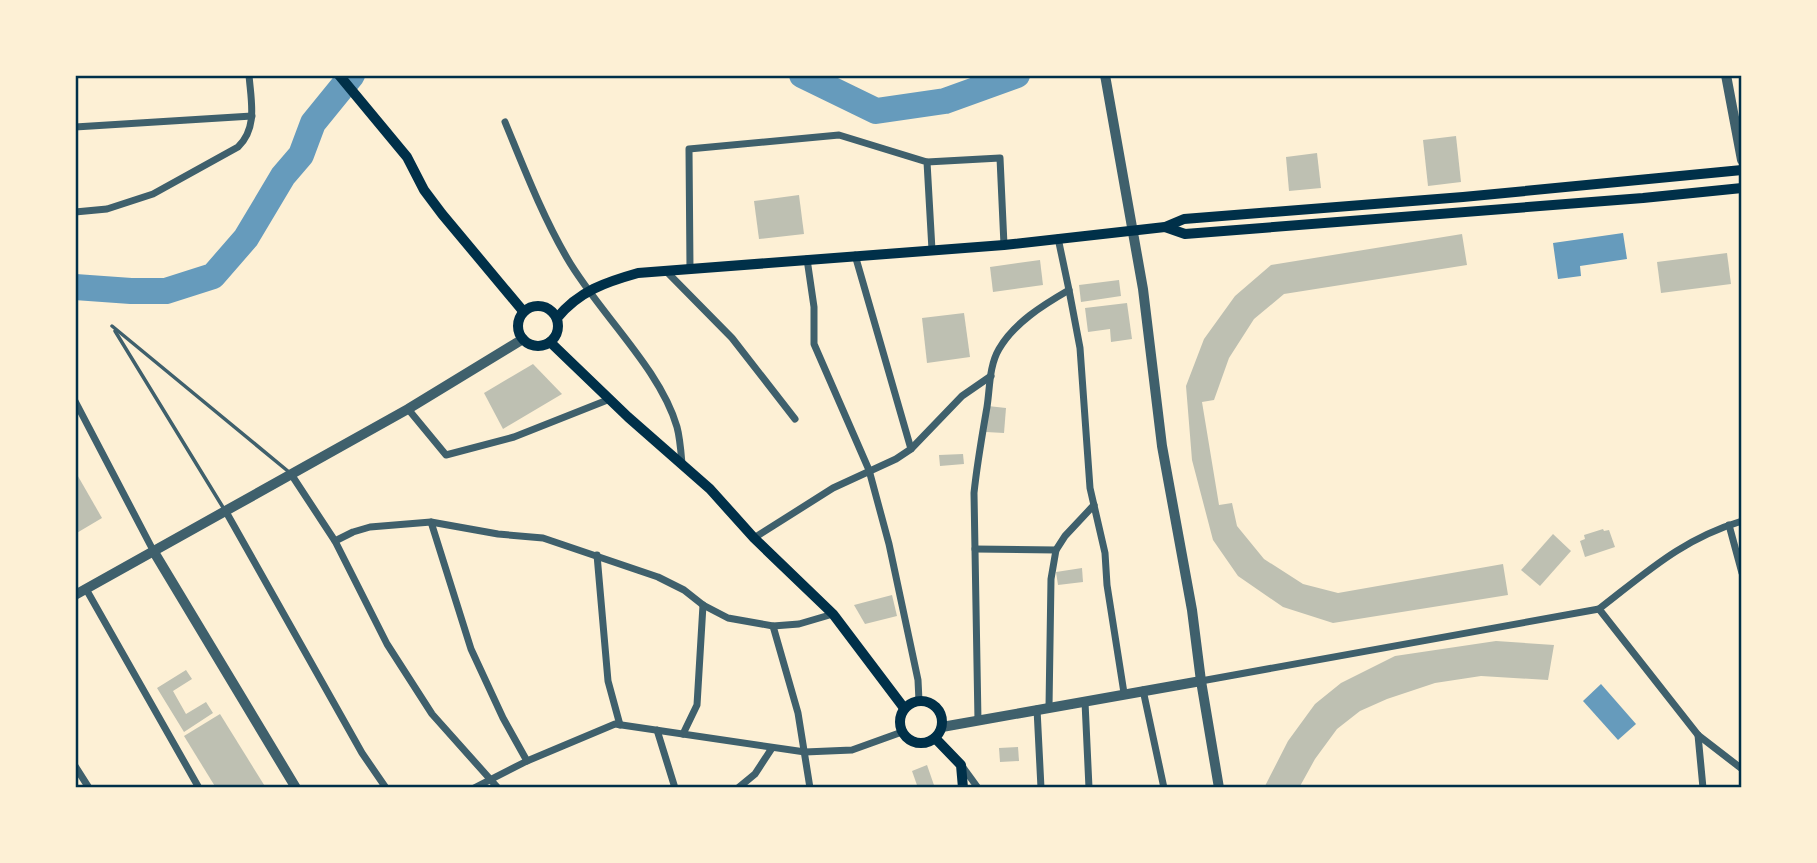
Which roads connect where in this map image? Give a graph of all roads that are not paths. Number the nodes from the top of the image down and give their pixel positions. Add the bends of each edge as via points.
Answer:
1 (249, 75) edge
2 (339, 75) edge
3 (1105, 75) edge
4 (1726, 75) edge
5 (252, 116) junction
6 (505, 122) dead end
7 (75, 127) edge
8 (1742, 160) edge
9 (927, 162) junction
10 (1742, 170) edge
11 (1742, 188) edge
12 (75, 212) edge
13 (1165, 227) junction
14 (1131, 230) junction
15 (1058, 238) junction
16 (1004, 245) junction
17 (932, 250) junction
18 (855, 255) junction
19 (807, 259) junction
20 (690, 268) junction
21 (665, 270) junction
22 (588, 290) junction
23 (1069, 290) junction
24 (523, 312) junction
25 (557, 318) junction
26 (523, 339) junction
27 (550, 342) junction
28 (990, 376) junction
29 (610, 399) junction
30 (75, 401) edge
31 (408, 409) junction
32 (795, 419) dead end
33 (911, 449) junction
34 (682, 464) junction
35 (869, 470) junction
36 (291, 474) junction
37 (1094, 505) junction
38 (225, 510) junction
39 (1742, 521) edge
40 (431, 522) junction
41 (1729, 525) junction
42 (754, 538) junction
43 (335, 541) junction
44 (975, 549) junction
45 (1056, 550) junction
46 (154, 552) junction
47 (597, 555) junction
48 (1742, 573) edge
49 (86, 589) junction
50 (75, 595) edge
51 (703, 605) junction
52 (1599, 608) junction
53 (833, 614) junction
54 (773, 626) junction
55 (1201, 681) junction
56 (1143, 690) junction
57 (1124, 693) junction
58 (919, 701) junction
59 (1085, 702) junction
60 (1049, 707) junction
61 (904, 708) junction
62 (1037, 709) junction
63 (978, 721) junction
64 (620, 725) junction
65 (942, 727) junction
66 (657, 730) junction
67 (902, 732) junction
68 (683, 734) junction
69 (1698, 735) junction
70 (935, 738) junction
71 (772, 748) junction
72 (805, 752) junction
73 (527, 761) junction
74 (75, 765) edge
75 (961, 765) junction
76 (1742, 769) edge
77 (490, 780) junction
78 (89, 788) edge
79 (199, 788) edge
80 (296, 788) edge
81 (386, 788) edge
82 (474, 788) edge
83 (498, 788) edge
84 (675, 788) edge
85 (738, 788) edge
86 (810, 788) edge
87 (963, 788) edge
88 (978, 788) edge
89 (1041, 788) edge
90 (1088, 788) edge
91 (1164, 788) edge
92 (1219, 788) edge
93 (1703, 788) edge

1 - 5 street
2 - 24 main road via 407,157 436,206
3 - 14 street
4 - 8 street
5 - 7 street
5 - 12 street via 246,139 238,147 153,194 107,209
6 - 22 street via 566,258
9 - 16 street via 1000,158
9 - 17 street
9 - 20 street via 839,135 689,149
10 - 13 main road via 1184,219
11 - 13 main road via 1185,234
13 - 14 main road
14 - 15 main road
14 - 55 street
15 - 16 main road
15 - 23 street
16 - 17 main road
17 - 18 main road
18 - 19 main road
18 - 33 street
19 - 20 main road
19 - 35 street via 814,344
20 - 21 main road
21 - 22 main road via 638,273
21 - 32 street via 732,338
22 - 25 main road
22 - 34 street via 660,386 677,427
23 - 28 street via 1011,333 998,351
23 - 37 street via 1080,348
24 - 25 main road via 542,306
24 - 26 main road via 518,330
25 - 27 main road via 558,331
26 - 27 main road via 538,346
26 - 31 street
27 - 29 main road
28 - 33 street via 962,396
28 - 44 street via 977,460
29 - 31 street via 514,437 446,455
29 - 34 main road
30 - 46 street
31 - 36 street
33 - 35 street
34 - 42 main road
35 - 42 street
35 - 58 street via 889,544
36 - 38 street
36 - 38 lane via 112,326
36 - 43 street
37 - 45 street
37 - 57 street
38 - 46 street
38 - 81 street
39 - 41 street
40 - 43 street via 370,527
40 - 47 street via 543,538
40 - 73 street via 471,649
41 - 48 street
41 - 52 street via 1694,539 1656,563
42 - 53 main road
43 - 77 street via 387,644 432,714
44 - 45 street
44 - 63 street
45 - 60 street via 1051,579
46 - 49 street
46 - 80 street
47 - 51 street via 658,577
47 - 64 street via 608,681
49 - 50 street
49 - 79 street
51 - 54 street via 727,618
51 - 68 street via 696,705
52 - 55 street
52 - 69 street
53 - 54 street
53 - 61 main road
54 - 72 street
55 - 56 street
55 - 92 street
56 - 57 street
56 - 91 street
57 - 59 street
58 - 61 main road
58 - 65 main road via 939,710
59 - 60 street
59 - 90 street
60 - 62 street
61 - 67 main road via 899,720
62 - 63 street
62 - 89 street
63 - 65 street
64 - 66 street
64 - 73 street
65 - 70 main road
66 - 68 street
66 - 84 street
67 - 70 main road via 917,744
67 - 72 street via 852,750
68 - 71 street
69 - 76 street
69 - 93 street
70 - 75 main road
71 - 72 street
71 - 85 street via 755,774
72 - 86 street
73 - 77 street
74 - 78 street
75 - 87 main road
75 - 88 street
77 - 82 street
77 - 83 street

